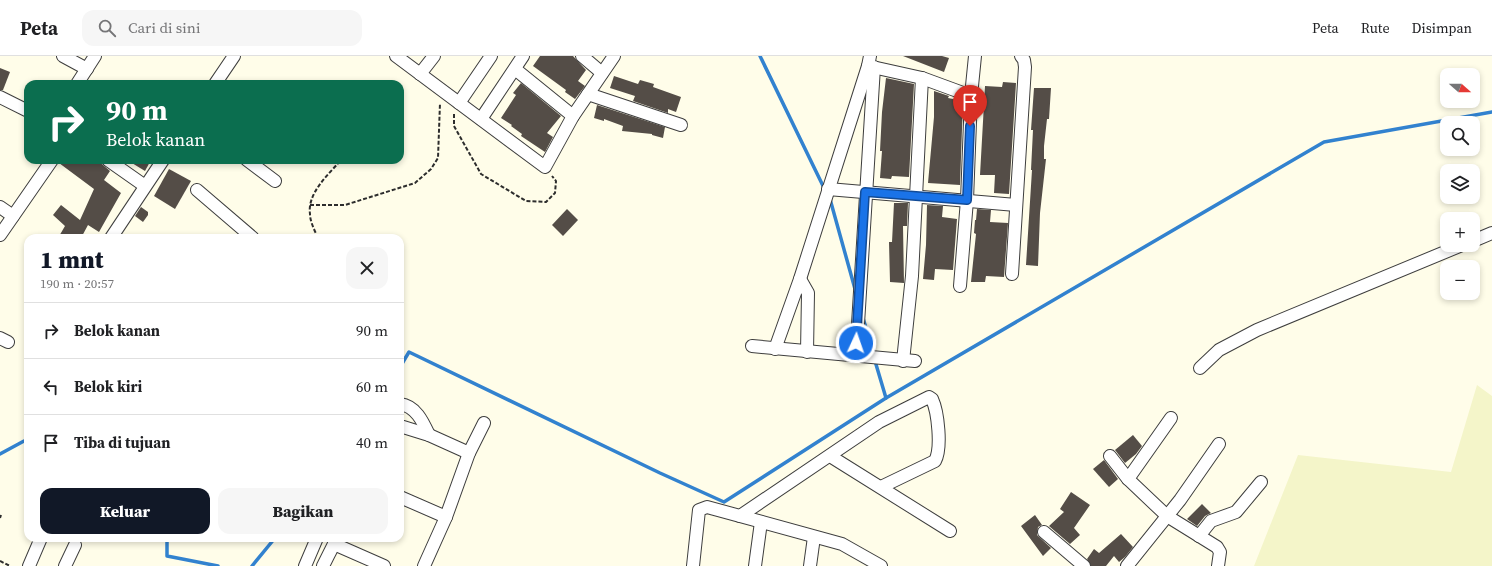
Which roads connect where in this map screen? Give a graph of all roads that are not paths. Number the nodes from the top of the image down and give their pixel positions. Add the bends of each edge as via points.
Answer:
1 (63, 56) edge
2 (95, 56) edge
3 (234, 56) edge
4 (396, 56) edge
5 (434, 56) edge
6 (491, 56) edge
7 (523, 56) edge
8 (582, 56) edge
9 (614, 56) edge
10 (975, 56) edge
11 (1020, 56) edge
12 (871, 63) edge
13 (87, 69) junction
14 (515, 69) junction
15 (602, 73) junction
16 (420, 74) junction
17 (922, 78) junction
18 (80, 80) edge
19 (217, 80) edge
20 (588, 94) junction
21 (971, 96) junction
22 (0, 97) edge
23 (456, 101) junction
24 (24, 109) edge
25 (573, 116) junction
26 (481, 119) junction
27 (681, 124) dead end
28 (49, 164) edge
29 (114, 164) edge
30 (160, 164) edge
31 (252, 164) edge
32 (275, 181) dead end
33 (145, 186) junction
34 (197, 190) dead end
35 (828, 192) junction
36 (865, 192) junction
37 (915, 196) junction
38 (967, 200) junction
39 (1016, 204) junction
40 (0, 207) edge
41 (13, 216) junction
42 (1492, 233) edge
43 (114, 234) edge
44 (248, 234) edge
45 (0, 235) edge
46 (1480, 237) edge
47 (1445, 252) edge
48 (1012, 274) dead end
49 (800, 279) junction
50 (960, 286) dead end
51 (752, 346) dead end
52 (775, 348) junction
53 (807, 352) junction
54 (856, 356) junction
55 (902, 361) junction
56 (915, 361) dead end
57 (1200, 368) dead end
58 (404, 405) edge
59 (1171, 418) dead end
60 (484, 423) dead end
61 (404, 427) edge
62 (429, 435) junction
63 (1219, 444) dead end
64 (469, 453) junction
65 (830, 456) junction
66 (1110, 456) dead end
67 (1128, 479) junction
68 (1261, 482) dead end
69 (880, 487) junction
70 (404, 499) edge
71 (740, 516) junction
72 (1167, 516) junction
73 (446, 517) junction
74 (761, 522) junction
75 (950, 531) dead end
76 (1044, 532) dead end
77 (1199, 536) junction
78 (814, 537) junction
79 (39, 542) edge
80 (315, 542) edge
81 (335, 542) edge
82 (337, 542) edge
83 (75, 545) dead end
84 (867, 562) edge
85 (28, 566) edge
86 (65, 566) edge
87 (305, 566) edge
88 (323, 566) edge
89 (384, 566) edge
90 (424, 566) edge
91 (693, 566) edge
92 (755, 566) edge
93 (810, 566) edge
94 (881, 566) edge
95 (1084, 566) edge
96 (1127, 566) edge
97 (1218, 566) edge

1 - 13 street
2 - 13 street
3 - 19 street
4 - 16 street
5 - 16 street
6 - 23 street
7 - 14 street
8 - 15 street
9 - 15 street
10 - 21 street
11 - 39 street via 1025,67
12 - 17 street
12 - 35 street
12 - 36 street
13 - 18 street
14 - 25 street
14 - 26 street
15 - 20 street
16 - 23 street
17 - 21 street
17 - 37 street
20 - 25 street
20 - 27 street
21 - 38 street
22 - 24 street
23 - 26 street
25 - 26 street via 545,167
28 - 41 street
29 - 33 street
30 - 33 street
31 - 32 street
33 - 43 street
34 - 44 street
35 - 36 street
35 - 49 street
36 - 37 street
36 - 54 street
37 - 38 street
37 - 55 street via 912,276
38 - 39 street
38 - 50 street
39 - 48 street
40 - 41 street
41 - 45 street
42 - 46 street
47 - 57 street via 1257,330 1219,350
49 - 52 street
49 - 53 street via 808,293
51 - 52 street
52 - 53 street
53 - 54 street
54 - 55 street
55 - 56 street
58 - 62 street via 411,408 422,420
59 - 67 street
60 - 64 street
61 - 62 street
62 - 64 street
63 - 72 street
64 - 73 street
65 - 69 street
65 - 69 street via 879,422 929,397 932,399 939,454 935,461
65 - 71 street
66 - 67 street
67 - 72 street
68 - 77 street via 1236,512 1211,521
69 - 75 street
70 - 73 street
71 - 74 street
71 - 91 street via 707,507 699,510
72 - 77 street
72 - 96 street
73 - 90 street
74 - 78 street
74 - 92 street
76 - 95 street
77 - 97 street via 1217,547 1220,552
78 - 84 street via 842,544
78 - 93 street
79 - 85 street
80 - 87 street
81 - 88 street
82 - 89 street
83 - 86 street
84 - 94 street

